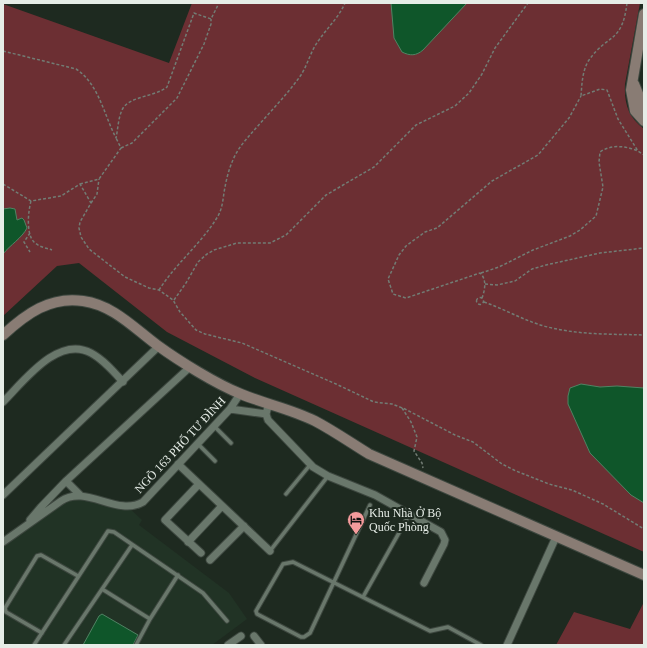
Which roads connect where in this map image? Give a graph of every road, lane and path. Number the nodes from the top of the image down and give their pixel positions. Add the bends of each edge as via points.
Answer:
1 (219, 3) edge
2 (345, 3) edge
3 (528, 3) edge
4 (627, 3) edge
5 (644, 14) edge
6 (210, 19) junction
7 (3, 51) edge
8 (633, 78) junction
9 (581, 96) junction
10 (644, 108) edge
11 (644, 121) edge
12 (116, 138) junction
13 (121, 148) junction
14 (638, 152) junction
15 (644, 154) edge
16 (99, 178) junction
17 (3, 184) edge
18 (80, 184) junction
19 (31, 201) junction
20 (91, 203) junction
21 (30, 233) junction
22 (644, 248) edge
23 (52, 250) dead end
24 (30, 252) dead end
25 (480, 273) junction
26 (485, 284) junction
27 (159, 290) junction
28 (482, 298) junction
29 (173, 300) junction
30 (484, 302) junction
31 (644, 335) edge
32 (3, 336) edge
33 (159, 346) junction
34 (190, 367) junction
35 (124, 382) junction
36 (240, 394) junction
37 (3, 402) edge
38 (269, 403) junction
39 (402, 408) junction
40 (230, 409) junction
41 (266, 414) junction
42 (213, 426) junction
43 (197, 443) junction
44 (231, 443) dead end
45 (215, 461) dead end
46 (178, 464) junction
47 (310, 465) junction
48 (422, 469) dead end
49 (328, 476) junction
50 (66, 481) junction
51 (199, 484) junction
52 (286, 494) dead end
53 (3, 495) edge
54 (80, 495) junction
55 (370, 505) dead end
56 (222, 506) junction
57 (409, 515) junction
58 (26, 526) junction
59 (244, 526) junction
60 (644, 529) edge
61 (556, 537) junction
62 (3, 542) edge
63 (188, 542) junction
64 (132, 545) junction
65 (270, 551) joint
66 (201, 554) dead end
67 (210, 560) dead end
68 (178, 575) junction
69 (644, 575) edge
70 (78, 576) junction
71 (334, 583) junction
72 (424, 583) dead end
73 (102, 589) junction
74 (363, 597) junction
75 (150, 620) junction
76 (227, 621) dead end
77 (42, 633) junction
78 (241, 636) dead end
79 (254, 636) dead end
80 (34, 645) edge
81 (64, 645) edge
82 (136, 645) edge
83 (228, 645) edge
84 (261, 645) edge
85 (481, 645) edge
86 (507, 645) edge

1 - 6 path
2 - 27 path via 318,41 302,74 243,143 231,163 218,215
3 - 29 path via 495,48 469,93 455,106 416,125 374,167 326,195 286,235 270,243 237,243 207,254 198,262
4 - 9 path via 620,32 597,52 587,65 582,78
5 - 8 street
6 - 12 path via 194,13 167,87 152,96 132,100 126,104 120,114
6 - 13 path via 211,24 204,44 177,98 132,143
7 - 12 path via 84,74 94,88
8 - 10 street
8 - 11 street via 632,104
9 - 14 path via 600,89 607,90 616,114
9 - 25 path via 569,118 538,155 492,181 442,224 425,232 406,246 388,278 393,294 406,298
12 - 13 path
13 - 16 path
14 - 15 path
14 - 25 path via 630,148 610,146 600,152 603,187 599,207 596,216 580,230
16 - 18 path
16 - 20 path via 97,194
17 - 19 path
18 - 19 path via 61,196
18 - 20 path
19 - 21 path
20 - 27 path via 79,228 85,243 125,277
21 - 23 path via 34,242
21 - 24 path via 24,242
22 - 26 path via 595,254 546,265 532,269 515,281 497,285
25 - 26 path
26 - 28 path
27 - 29 path
28 - 30 path
28 - 30 path via 478,299 478,303
29 - 39 path via 188,323 205,334 242,343 374,402
30 - 31 path via 553,328 590,333
32 - 33 street via 40,307 68,300 82,300 115,312
33 - 34 street
33 - 35 street
34 - 36 street
34 - 50 street
35 - 37 street via 92,353 70,349 50,358
35 - 53 street
36 - 38 street
36 - 40 street, NGÕ 163 PHỐ TƯ ĐÌNH
38 - 41 street
38 - 61 street via 314,421 369,454
39 - 48 path via 414,430 417,442 414,451 422,463
39 - 60 path via 473,442 502,464 603,504
40 - 41 street
40 - 42 street, NGÕ 163 PHỐ TƯ ĐÌNH
41 - 47 street via 268,420
42 - 43 street, NGÕ 163 PHỐ TƯ ĐÌNH
42 - 44 lane
43 - 45 lane
43 - 46 street, NGÕ 163 PHỐ TƯ ĐÌNH
46 - 51 street
46 - 54 street, NGÕ 163 PHỐ TƯ ĐÌNH via 143,502 138,504 114,504
47 - 49 street
47 - 52 lane
49 - 57 street via 375,495
49 - 65 lane
50 - 54 street
50 - 58 street
51 - 56 street
51 - 63 street via 165,520
54 - 58 street via 65,499
55 - 71 lane
56 - 59 street
56 - 63 street
57 - 72 street via 441,532 445,540
57 - 74 lane
58 - 62 street
59 - 65 street
59 - 67 street
61 - 69 street
61 - 86 street
63 - 66 street
64 - 68 lane
64 - 70 lane via 114,532 108,531
64 - 73 lane
68 - 75 lane
68 - 76 lane via 209,598
70 - 77 lane
70 - 77 lane via 41,555 37,556 5,608 6,612
71 - 71 lane via 293,562 286,562 256,611 257,614 304,637 310,633
71 - 74 lane
73 - 75 lane
73 - 81 lane
74 - 85 lane via 430,631 448,627
75 - 82 lane
77 - 80 lane
78 - 83 street
79 - 84 street

